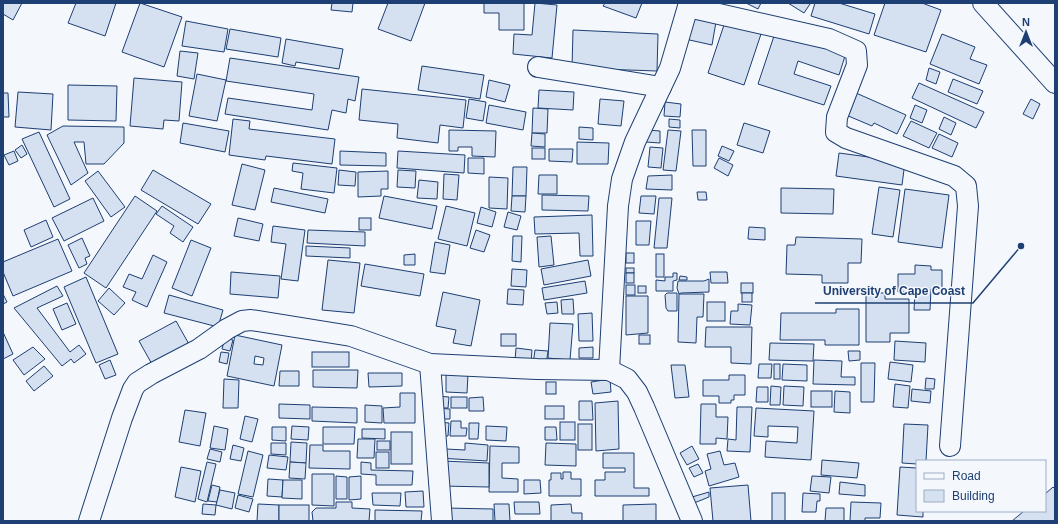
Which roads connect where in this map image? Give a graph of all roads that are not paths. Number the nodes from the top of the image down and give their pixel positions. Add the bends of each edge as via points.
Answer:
1 (983, 3) edge
2 (688, 5) edge
3 (538, 67) dead end
4 (1055, 82) edge
5 (661, 87) junction
6 (430, 364) junction
7 (609, 370) junction
8 (950, 446) dead end
9 (89, 521) edge
10 (442, 521) edge
11 (692, 521) edge

1 - 4 street
2 - 5 street via 670,68
2 - 8 street via 829,39 856,51 857,65 837,117 836,132 846,138 954,176 966,186 968,206
3 - 5 street
5 - 7 street via 635,142 622,179 618,206
6 - 7 street
6 - 9 street via 351,336 251,320 234,324 199,349 137,383 122,418
6 - 10 street
7 - 11 street via 627,379 637,392

